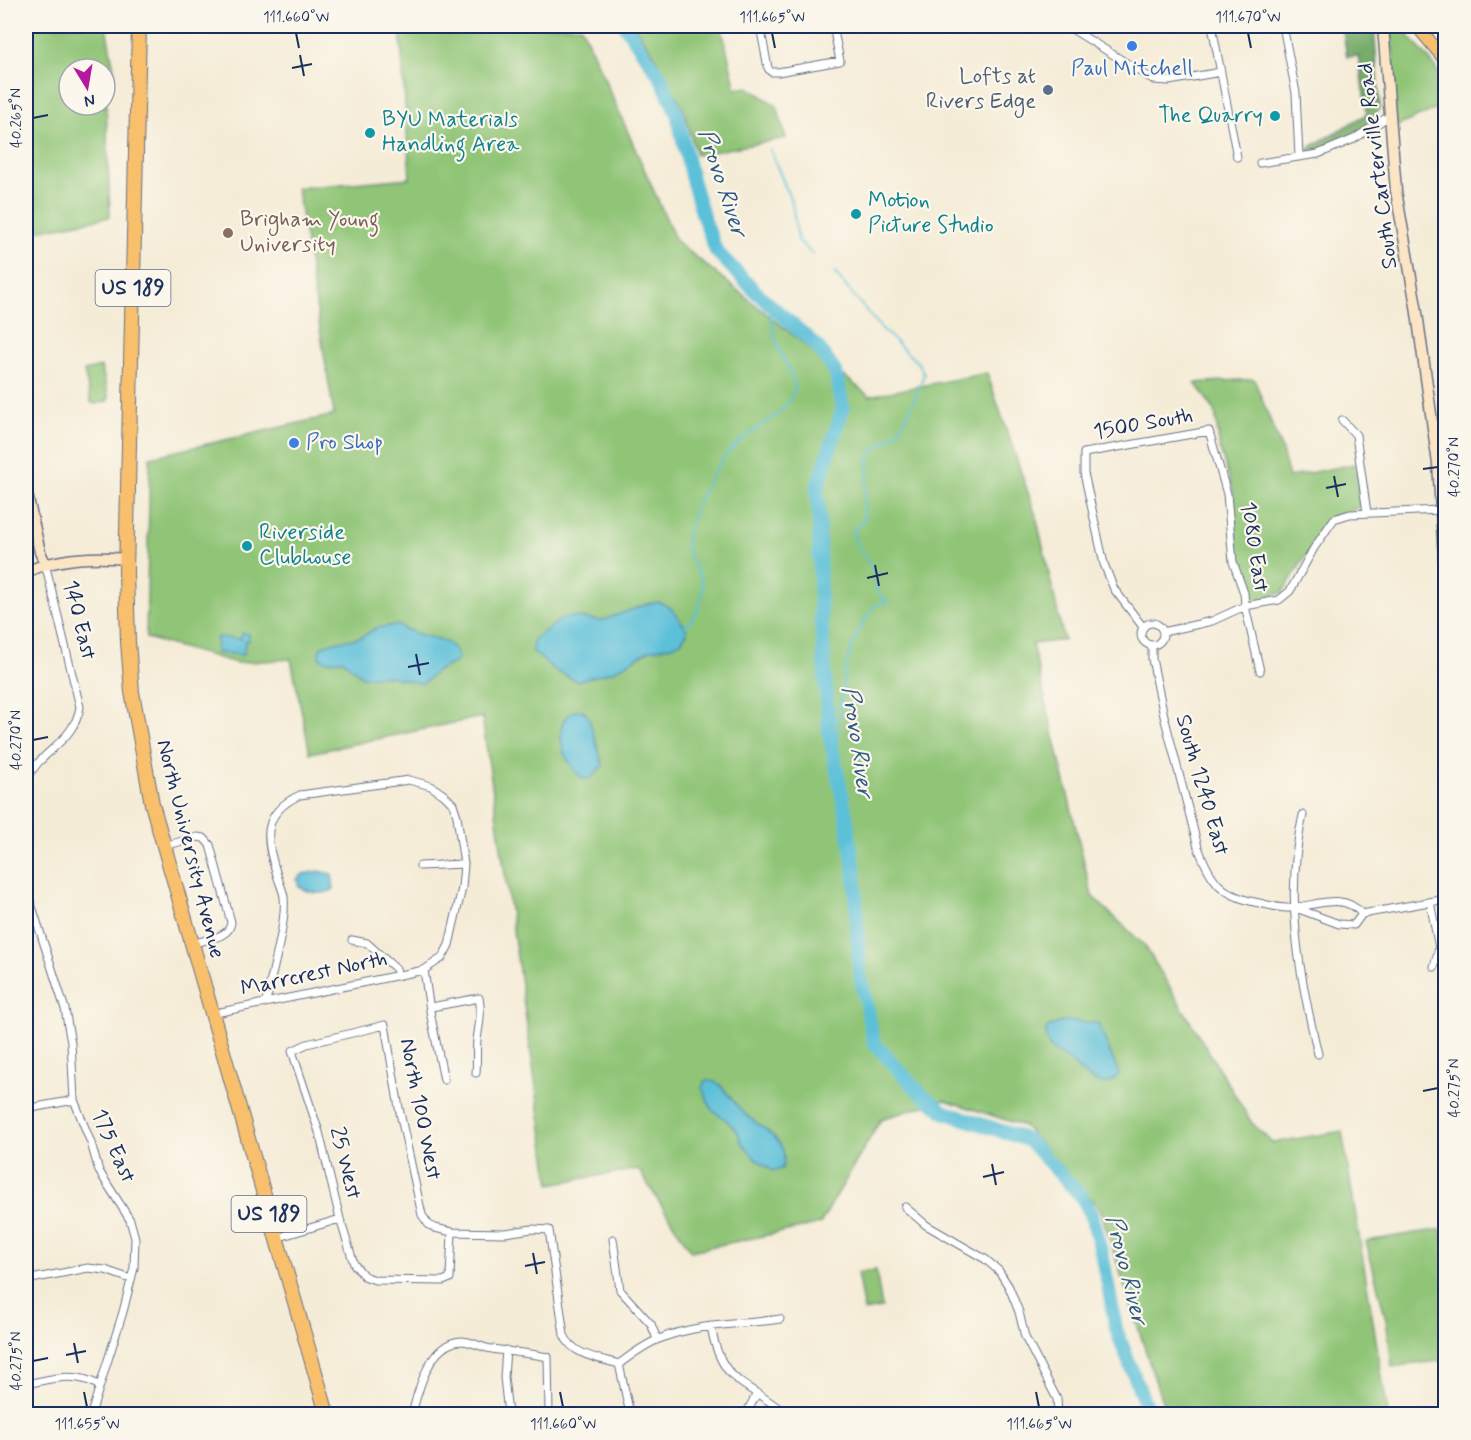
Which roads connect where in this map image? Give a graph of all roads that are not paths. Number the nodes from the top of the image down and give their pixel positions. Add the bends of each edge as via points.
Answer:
1 (139, 26) edge
2 (763, 26) edge
3 (819, 26) edge
4 (832, 26) edge
5 (1067, 26) edge
6 (1088, 26) edge
7 (1212, 26) edge
8 (1283, 26) edge
9 (1383, 26) edge
10 (1417, 26) edge
11 (1082, 35) junction
12 (1446, 61) edge
13 (1221, 72) junction
14 (1389, 117) junction
15 (1237, 157) dead end
16 (1299, 157) junction
17 (1260, 163) dead end
18 (1342, 420) dead end
19 (1209, 431) joint
20 (26, 490) edge
21 (1441, 510) junction
22 (1367, 513) junction
23 (126, 559) junction
24 (45, 563) junction
25 (26, 572) edge
26 (1446, 588) edge
27 (1245, 606) junction
28 (1143, 627) junction
29 (1164, 632) junction
30 (1152, 646) junction
31 (1260, 671) dead end
32 (26, 780) edge
33 (1304, 815) dead end
34 (164, 846) junction
35 (464, 864) junction
36 (420, 866) dead end
37 (26, 888) edge
38 (1446, 899) edge
39 (1430, 902) junction
40 (1294, 908) junction
41 (1362, 914) junction
42 (352, 940) dead end
43 (191, 944) junction
44 (1434, 967) dead end
45 (424, 970) junction
46 (398, 976) junction
47 (267, 1002) junction
48 (431, 1007) junction
49 (211, 1014) junction
50 (385, 1025) joint
51 (1318, 1054) dead end
52 (477, 1073) dead end
53 (444, 1080) dead end
54 (74, 1100) junction
55 (26, 1109) edge
56 (905, 1207) dead end
57 (340, 1219) junction
58 (452, 1232) junction
59 (276, 1238) junction
60 (613, 1239) dead end
61 (131, 1279) junction
62 (26, 1280) edge
63 (780, 1319) dead end
64 (711, 1326) junction
65 (657, 1340) junction
66 (506, 1350) junction
67 (619, 1364) junction
68 (26, 1384) edge
69 (100, 1386) junction
70 (756, 1395) junction
71 (1058, 1413) edge
72 (91, 1414) edge
73 (327, 1414) edge
74 (412, 1414) edge
75 (508, 1414) edge
76 (549, 1414) edge
77 (630, 1414) edge
78 (746, 1414) edge
79 (786, 1414) edge
80 (1049, 1414) edge

1 - 23 highway, North University Avenue / US 189
2 - 4 street via 768,68 778,72 840,61
3 - 4 street
5 - 11 street
6 - 11 street
7 - 13 street
8 - 16 street via 1296,93
9 - 14 street, South Carterville Road
10 - 12 main road
11 - 13 street via 1159,81
13 - 15 street
14 - 16 street via 1354,138 1318,154
14 - 21 street, South Carterville Road via 1396,191 1437,454
16 - 17 street
18 - 22 street via 1356,435
19 - 27 street, 1080 East via 1227,494 1233,562
19 - 28 street, 1500 South via 1084,453 1084,473 1104,564 1113,588
20 - 24 street, 140 East
21 - 22 street
21 - 26 street, South Carterville Road
22 - 27 street via 1334,519 1290,591 1278,600
23 - 24 street
23 - 34 highway, North University Avenue / US 189 via 132,692 148,784
24 - 25 street
24 - 32 street, 140 East via 80,707 78,720 69,734 42,758
27 - 29 street via 1212,621
27 - 31 street, 1080 East
28 - 29 street via 1154,623
28 - 30 street via 1142,640
29 - 30 street via 1162,640
30 - 40 street, South 1240 East via 1164,716 1205,867 1214,882 1239,899
33 - 40 street via 1298,838
34 - 43 highway, North University Avenue / US 189
34 - 43 street via 197,837 210,845 231,928 225,934
35 - 36 street
35 - 45 street via 449,945 442,958
35 - 47 street via 453,804 431,786 409,780 300,795 285,802 273,815 268,829 269,853 284,897
37 - 54 street, 175 East via 65,1009
38 - 39 street
39 - 41 street
39 - 44 street via 1439,948
40 - 41 street via 1342,902 1354,905
40 - 41 street via 1339,924 1354,925
40 - 51 street via 1298,958
42 - 46 street via 367,943 396,969
43 - 49 highway, North University Avenue / US 189
45 - 46 street, Marrcrest North
45 - 48 street
46 - 47 street, Marrcrest North
47 - 49 street, Marrcrest North
48 - 52 street via 479,998
48 - 53 street
49 - 59 highway, North University Avenue / US 189
50 - 57 street, 25 West via 292,1051 319,1132
50 - 58 street, North 100 West via 423,1215 429,1225
54 - 55 street
54 - 61 street, 175 East via 99,1171 130,1220 135,1238
56 - 71 street via 991,1263 1005,1278 1025,1337 1054,1392
57 - 58 street, 25 West via 354,1264 359,1272 375,1280 450,1278
57 - 59 street
58 - 67 street via 549,1230 567,1343 577,1351
59 - 73 highway, North University Avenue / US 189
60 - 65 street via 620,1290 651,1324
61 - 62 street via 88,1268
61 - 69 street, 175 East
63 - 64 street
64 - 65 street
64 - 70 street via 724,1365
65 - 67 street
66 - 74 street via 460,1341 443,1348 421,1380
66 - 75 street
66 - 76 street via 548,1357
67 - 77 street
68 - 69 street via 76,1377
69 - 72 street, 175 East
70 - 78 street
70 - 79 street
71 - 80 street

